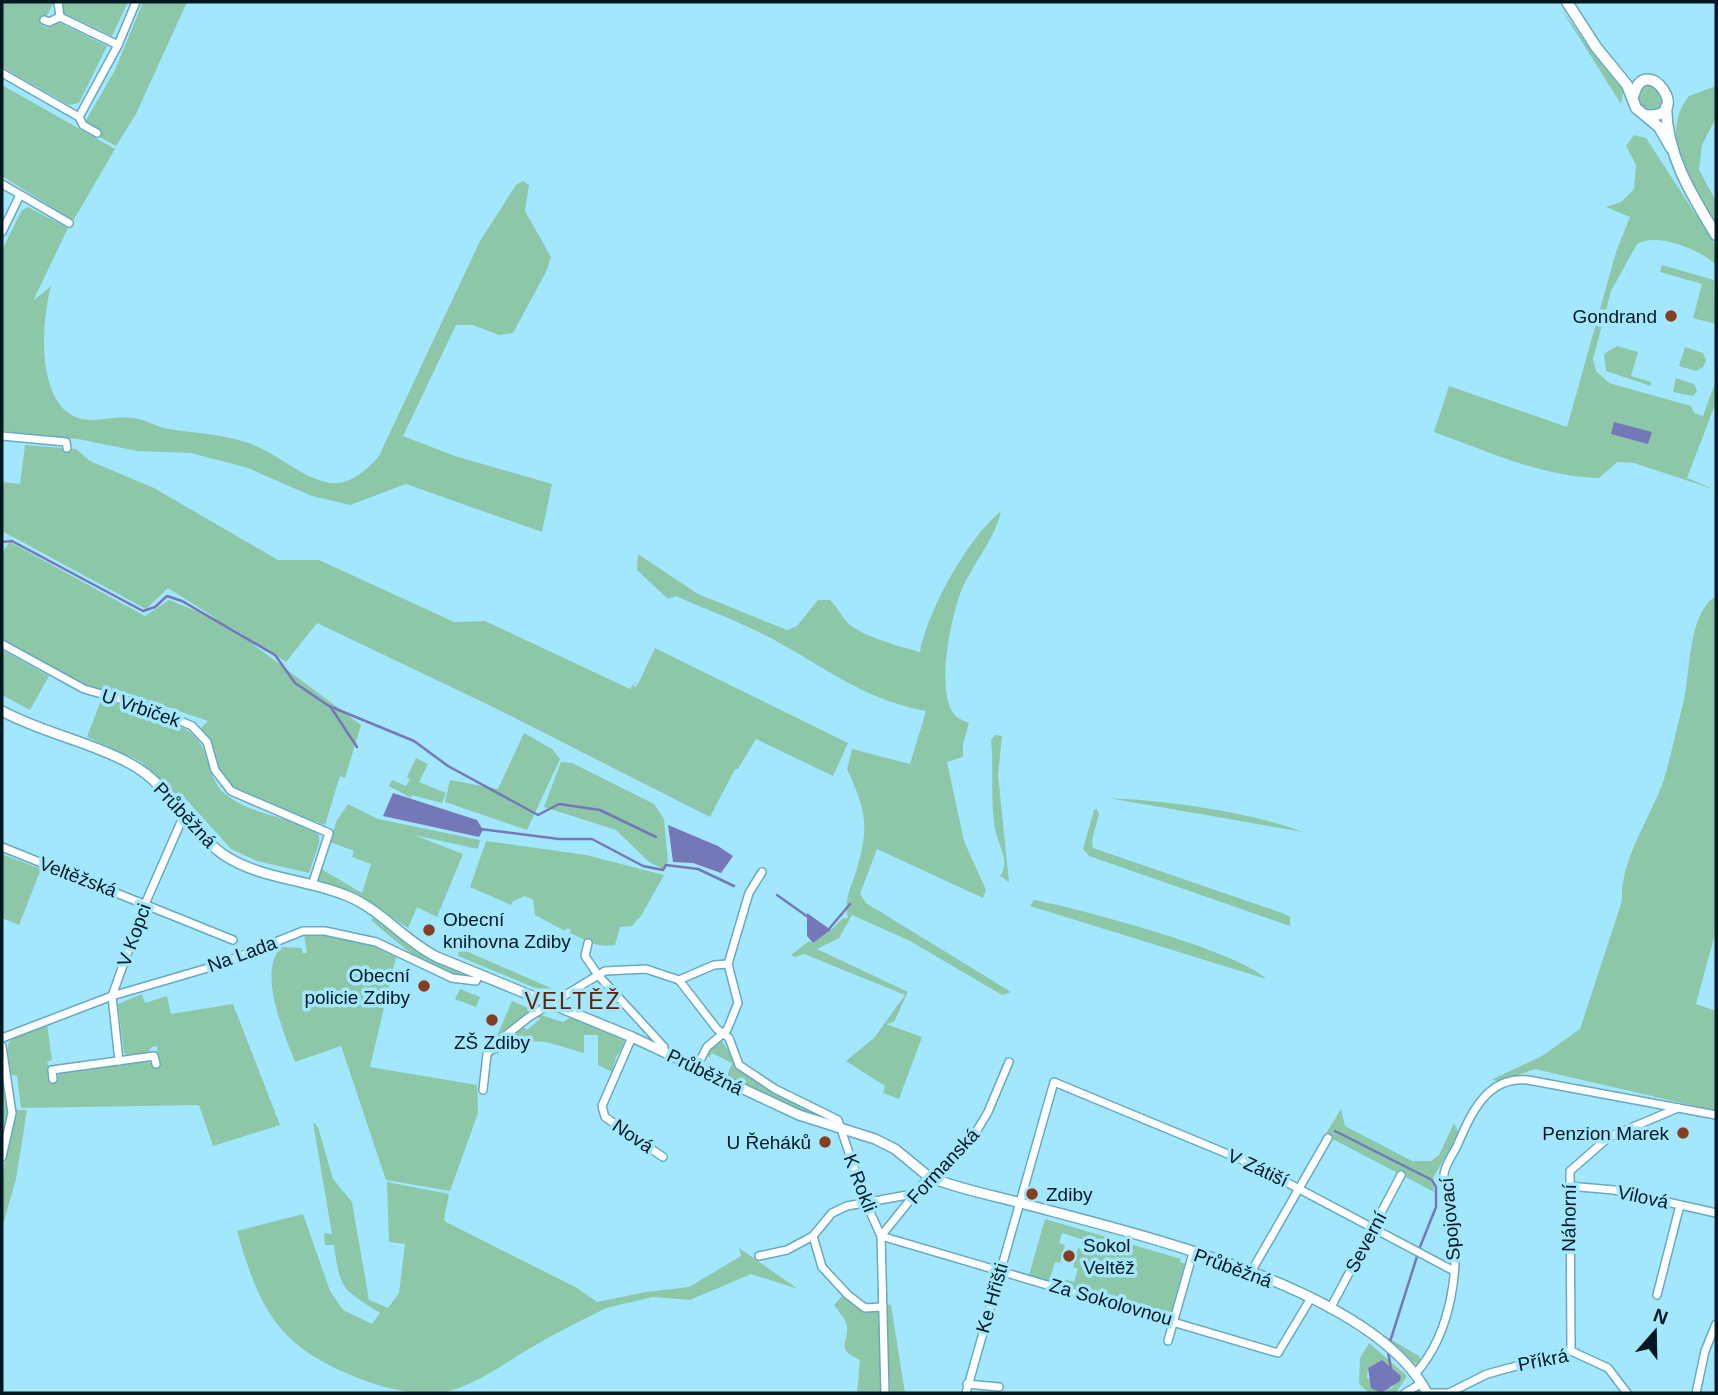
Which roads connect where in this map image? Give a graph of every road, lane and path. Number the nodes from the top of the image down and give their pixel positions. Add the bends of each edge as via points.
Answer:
1 (58, 2) edge
2 (136, 2) edge
3 (1567, 2) edge
4 (60, 17) junction
5 (44, 20) dead end
6 (118, 45) junction
7 (1609, 64) junction
8 (2, 73) edge
9 (1646, 81) junction
10 (1633, 97) junction
11 (1665, 107) junction
12 (1645, 115) junction
13 (79, 117) junction
14 (97, 133) dead end
15 (1671, 148) junction
16 (2, 184) edge
17 (20, 195) junction
18 (69, 223) dead end
19 (2, 232) edge
20 (1716, 235) edge
21 (2, 436) edge
22 (67, 448) dead end
23 (2, 644) edge
24 (2, 711) edge
25 (184, 814) junction
26 (2, 847) edge
27 (762, 872) dead end
28 (312, 885) junction
29 (145, 904) junction
30 (233, 940) dead end
31 (588, 943) dead end
32 (727, 964) junction
33 (479, 975) junction
34 (598, 975) junction
35 (679, 980) junction
36 (112, 996) junction
37 (549, 1003) junction
38 (722, 1034) junction
39 (632, 1037) junction
40 (2, 1038) edge
41 (2, 1046) edge
42 (664, 1053) junction
43 (155, 1056) dead end
44 (119, 1061) junction
45 (1009, 1062) dead end
46 (696, 1068) junction
47 (53, 1079) dead end
48 (1054, 1082) joint
49 (483, 1090) dead end
50 (1679, 1108) junction
51 (1716, 1115) edge
52 (842, 1128) junction
53 (1328, 1138) dead end
54 (2, 1157) edge
55 (663, 1157) dead end
56 (1401, 1175) dead end
57 (929, 1177) junction
58 (1568, 1186) junction
59 (1301, 1188) junction
60 (913, 1194) junction
61 (865, 1201) junction
62 (1018, 1203) junction
63 (1680, 1205) junction
64 (1716, 1213) edge
65 (1373, 1228) junction
66 (813, 1236) junction
67 (881, 1237) junction
68 (1192, 1253) junction
69 (759, 1256) dead end
70 (1000, 1271) junction
71 (1454, 1271) junction
72 (1251, 1272) junction
73 (1657, 1295) dead end
74 (1311, 1298) junction
75 (882, 1307) junction
76 (1330, 1309) junction
77 (1175, 1320) junction
78 (1716, 1324) edge
79 (1168, 1342) dead end
80 (1571, 1351) junction
81 (1416, 1373) junction
82 (1422, 1383) junction
83 (967, 1384) junction
84 (999, 1387) dead end
85 (885, 1393) edge
86 (966, 1393) edge
87 (1405, 1393) edge
88 (1428, 1393) edge
89 (1447, 1393) edge
90 (1628, 1393) edge
91 (1696, 1393) edge

1 - 4 street
2 - 6 street
3 - 7 main road
4 - 5 street
4 - 6 street
6 - 13 street
7 - 9 main road
7 - 10 main road
8 - 13 street
9 - 10 main road
9 - 11 main road via 1665,88
10 - 12 main road via 1636,108
11 - 12 main road via 1657,115
11 - 15 main road
12 - 15 main road via 1659,127
13 - 14 street
15 - 20 main road
16 - 17 street
17 - 18 street
17 - 19 street
21 - 22 street via 66,442
23 - 28 street, U Vrbiček via 84,689 185,722 207,741 215,770 231,791 329,833
24 - 25 street, Průběžná via 131,763 155,781
25 - 28 street, Průběžná via 211,845 244,866
25 - 29 street, V Kopci
26 - 29 street, Veltěžská
27 - 32 street via 749,893
28 - 33 street, Průběžná via 360,902 414,945
29 - 30 street, Veltěžská
29 - 36 street, V Kopci
31 - 34 street via 586,956
32 - 35 street
32 - 38 street via 738,1003
33 - 36 street, Na Lada via 477,981 452,978 376,942 312,930 218,965
33 - 37 street, Průběžná
34 - 35 street via 646,969
34 - 37 street
34 - 42 street
35 - 38 street
36 - 40 street, Na Lada
36 - 44 street, V Kopci
37 - 39 street, Průběžná
37 - 49 street via 495,1044 486,1058
38 - 46 street via 707,1047
38 - 52 street via 729,1038 739,1065 838,1120
39 - 42 street, Průběžná
39 - 55 street, Nová via 602,1106 605,1117
41 - 54 street via 12,1113
42 - 46 street, Průběžná
43 - 44 street
44 - 47 street via 52,1070
45 - 57 street, Formanská via 970,1142
46 - 52 street, Průběžná via 799,1115
48 - 59 street, V Zátiší
48 - 62 street, Ke Hřišti
50 - 51 street, Spojovací
50 - 58 street, Náhorní via 1609,1136 1570,1171
50 - 71 street, Spojovací via 1513,1078 1490,1092 1474,1107 1443,1175 1454,1221
52 - 57 street, Průběžná via 895,1149
52 - 61 street, K Rokli
53 - 59 street
56 - 65 street, Severní
57 - 60 street, Formanská
57 - 62 street, Průběžná
58 - 63 street, Vilová via 1614,1190
58 - 80 street, Náhorní
59 - 65 street, V Zátiší
59 - 72 street
60 - 61 street
60 - 67 street, Formanská
61 - 66 street via 832,1213
61 - 67 street, K Rokli
62 - 68 street, Průběžná
62 - 70 street, Ke Hřišti
63 - 64 street, Vilová
63 - 73 street
65 - 71 street, V Zátiší
65 - 76 street, Severní
66 - 69 street via 787,1250
66 - 75 street via 822,1267 848,1295 865,1307
67 - 70 street, Za Sokolovnou
67 - 75 street
68 - 72 street, Průběžná
68 - 77 street
70 - 77 street, Za Sokolovnou
70 - 83 street, Ke Hřišti
71 - 81 street, Spojovací via 1444,1323
72 - 74 street, Průběžná
74 - 76 street, Průběžná
74 - 77 street, Za Sokolovnou via 1278,1353
75 - 85 street
76 - 81 street, Průběžná via 1389,1348
77 - 79 street
78 - 91 street
80 - 89 street, Příkrá via 1487,1374
80 - 90 street, Příkrá via 1608,1368
81 - 82 street, Průběžná
82 - 87 street
82 - 88 street, Průběžná
83 - 84 street
83 - 86 street, Ke Hřišti
88 - 89 street

